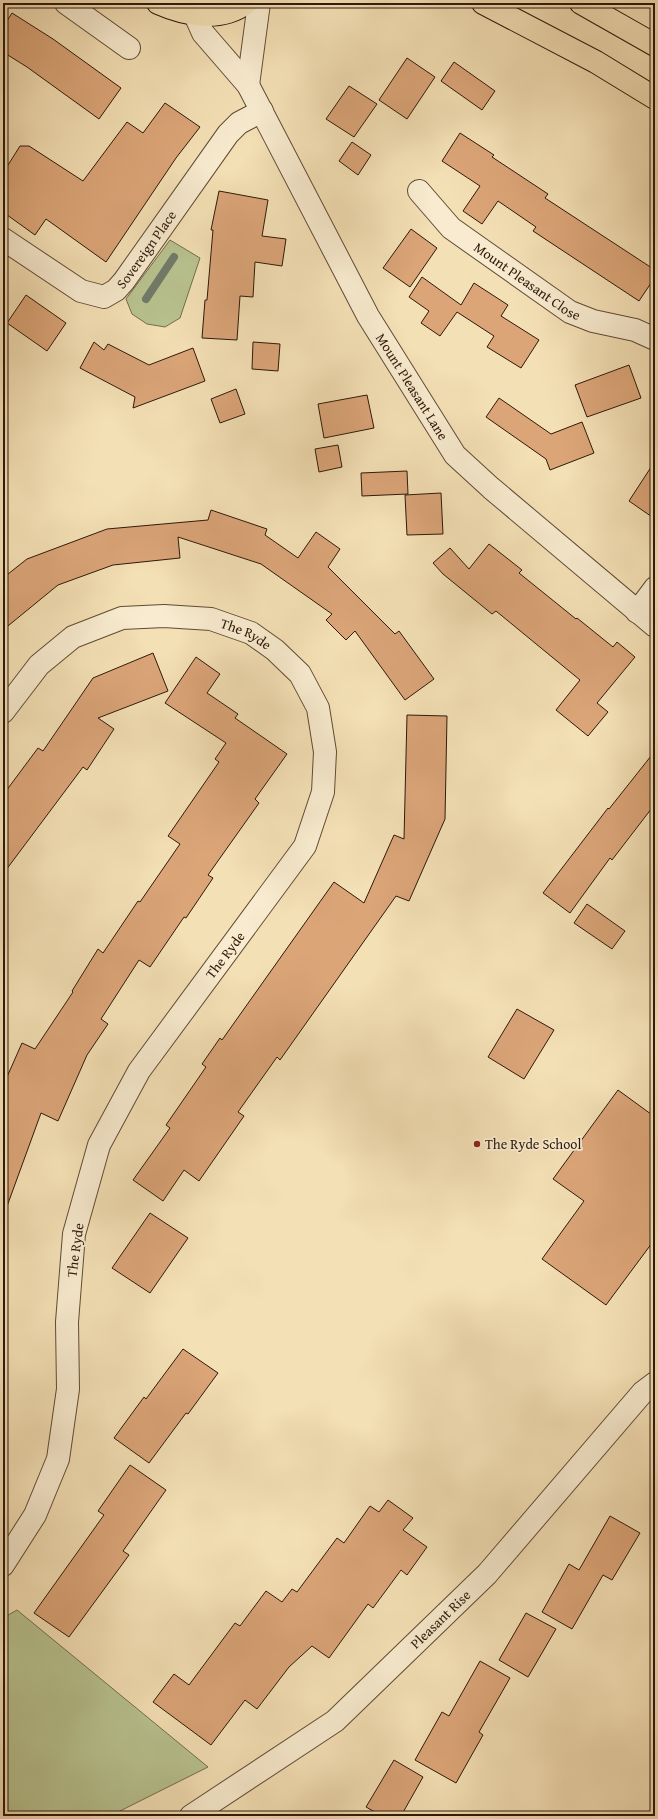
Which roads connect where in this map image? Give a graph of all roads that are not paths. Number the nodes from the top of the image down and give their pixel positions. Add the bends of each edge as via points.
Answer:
1 (66, 3) edge
2 (158, 3) edge
3 (246, 3) edge
4 (259, 3) edge
5 (483, 3) edge
6 (581, 3) edge
7 (195, 15) junction
8 (655, 45) edge
9 (129, 48) dead end
10 (248, 85) junction
11 (655, 98) edge
12 (262, 111) junction
13 (419, 191) dead end
14 (3, 239) edge
15 (655, 340) edge
16 (655, 588) edge
17 (637, 612) junction
18 (655, 626) edge
19 (3, 712) edge
20 (655, 1383) edge
21 (3, 1565) edge
22 (191, 1816) edge

1 - 9 street
2 - 7 highway via 175,11
3 - 7 highway via 217,14
4 - 10 street
5 - 11 highway via 596,62
6 - 8 highway
7 - 10 street, Mount Pleasant Lane via 203,33
10 - 12 street, Mount Pleasant Lane
12 - 14 street, Sovereign Place via 239,123 228,134 124,281 104,298 81,291
12 - 17 street, Mount Pleasant Lane via 368,316 455,455
13 - 15 street, Mount Pleasant Close via 451,228 570,312 593,321 635,330
16 - 17 street
17 - 18 street, Mount Pleasant Lane
19 - 21 street, The Ryde via 39,665 73,637 122,618 164,616 211,619 251,633 300,674 318,708 325,752 323,792 305,846 139,1071 99,1145 74,1234 67,1322 68,1389 58,1459 35,1515
20 - 22 street, Pleasant Rise via 643,1392 487,1574 335,1721

